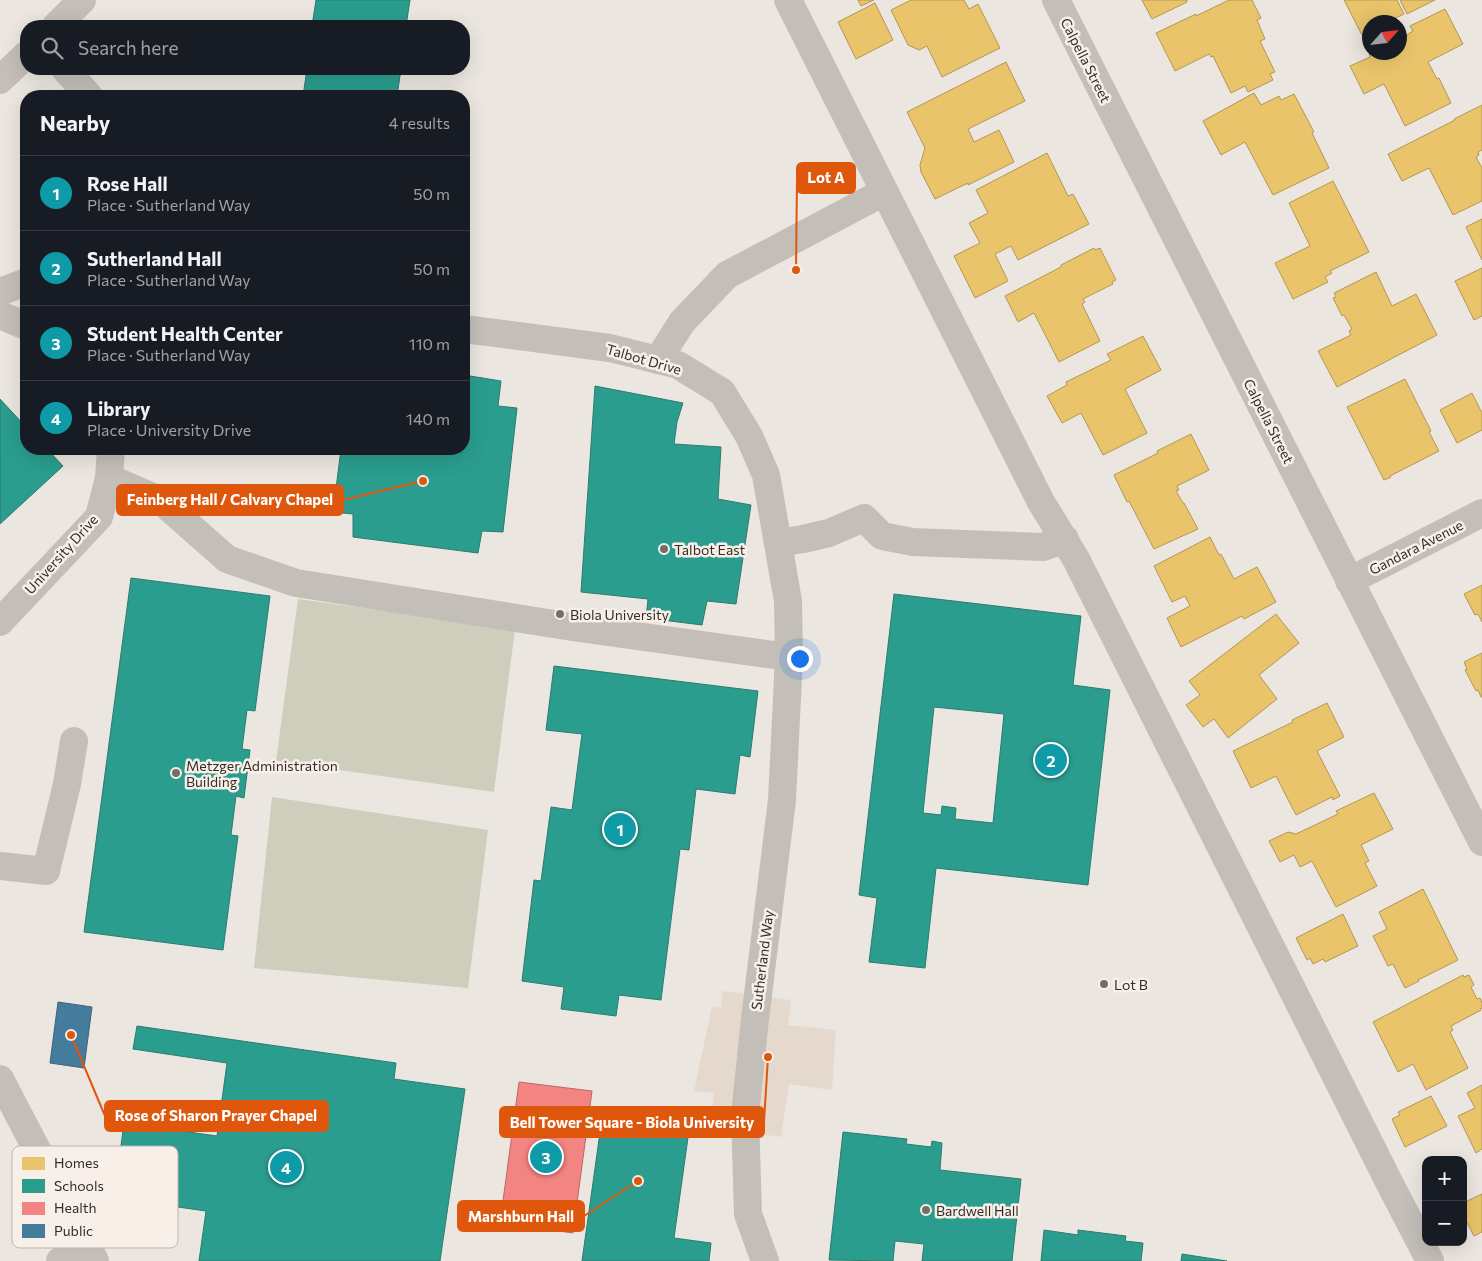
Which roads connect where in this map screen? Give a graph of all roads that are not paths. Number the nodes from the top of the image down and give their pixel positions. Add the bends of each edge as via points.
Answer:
1 (82, 0) edge
2 (788, 0) edge
3 (1056, 0) edge
4 (62, 20) edge
5 (20, 61) edge
6 (70, 75) edge
7 (0, 80) edge
8 (84, 90) edge
9 (884, 192) junction
10 (20, 284) edge
11 (0, 292) edge
12 (0, 315) edge
13 (20, 323) edge
14 (470, 330) edge
15 (658, 360) junction
16 (111, 455) edge
17 (109, 478) junction
18 (1482, 513) edge
19 (1065, 540) junction
20 (778, 543) junction
21 (1349, 581) junction
22 (0, 622) edge
23 (789, 657) junction
24 (74, 741) dead end
25 (1482, 842) edge
26 (0, 866) edge
27 (0, 1079) edge
28 (35, 1146) edge
29 (94, 1259) edge
30 (60, 1261) edge
31 (766, 1261) edge
32 (1430, 1261) edge

1 - 4 street
2 - 9 street
3 - 21 street, Calpella Street
5 - 7 street
6 - 8 street
9 - 15 street via 727,275 682,322
9 - 19 street via 1041,502
10 - 11 street
12 - 13 street
14 - 15 street, Talbot Drive via 610,348
15 - 20 street, Talbot Drive via 678,365 722,392 750,436 766,475
16 - 17 street, University Drive
17 - 22 street, University Drive via 99,517
17 - 23 street via 160,500 227,559 296,583
18 - 21 street, Gandara Avenue
19 - 20 street via 1044,548 913,542 882,536 864,518 829,533
19 - 32 street
20 - 23 street, Talbot Drive via 788,601
21 - 25 street, Calpella Street
23 - 31 street, Sutherland Way via 782,800 745,1115 748,1214
24 - 26 street via 46,870
27 - 28 street
29 - 30 street

